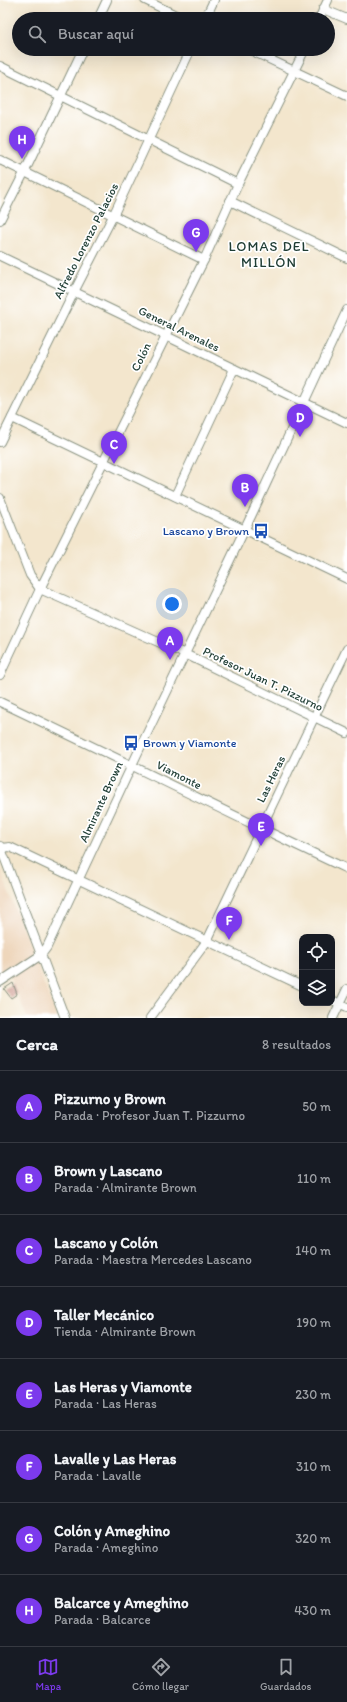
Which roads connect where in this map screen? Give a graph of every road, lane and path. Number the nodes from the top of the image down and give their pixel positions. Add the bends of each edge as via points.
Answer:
1 (107, 0) edge
2 (145, 0) edge
3 (214, 0) edge
4 (328, 0) edge
5 (323, 9) junction
6 (101, 12) edge
7 (170, 12) edge
8 (208, 12) edge
9 (322, 12) edge
10 (330, 12) edge
11 (335, 14) edge
12 (347, 19) edge
13 (80, 56) edge
14 (188, 56) edge
15 (263, 56) edge
16 (302, 56) edge
17 (0, 66) edge
18 (294, 71) junction
19 (60, 96) junction
20 (347, 96) edge
21 (148, 139) junction
22 (0, 160) edge
23 (25, 172) junction
24 (238, 184) junction
25 (230, 201) junction
26 (113, 216) junction
27 (0, 220) edge
28 (0, 256) edge
29 (347, 258) edge
30 (204, 260) junction
31 (74, 292) junction
32 (347, 310) edge
33 (165, 335) junction
34 (234, 369) junction
35 (304, 402) junction
36 (12, 418) junction
37 (347, 423) edge
38 (0, 442) edge
39 (103, 462) junction
40 (175, 496) junction
41 (1, 503) edge
42 (244, 530) junction
43 (347, 579) edge
44 (40, 589) junction
45 (347, 649) edge
46 (185, 654) junction
47 (0, 676) edge
48 (0, 702) edge
49 (314, 717) junction
50 (347, 733) edge
51 (132, 765) junction
52 (261, 829) junction
53 (0, 847) edge
54 (347, 869) edge
55 (79, 879) junction
56 (207, 941) junction
57 (41, 955) junction
58 (0, 982) edge
59 (299, 985) edge
60 (347, 988) edge
61 (343, 1005) edge
62 (154, 1017) edge
63 (65, 1018) edge
64 (333, 1018) edge

1 - 6 street
2 - 7 street
3 - 8 street
4 - 5 street
5 - 9 street
5 - 10 street
11 - 12 street
13 - 19 street
14 - 21 street, Alfredo Lorenzo Palacios
15 - 18 street
16 - 18 street, Colón
17 - 19 street
18 - 20 street
18 - 24 street, Colón
19 - 21 street
19 - 23 street
21 - 24 street
21 - 26 street, Alfredo Lorenzo Palacios
22 - 23 street
23 - 26 street
23 - 27 street
24 - 25 street, Colón
25 - 29 street
25 - 30 street, Colón
26 - 30 street
26 - 31 street, Alfredo Lorenzo Palacios
28 - 31 street, General Arenales
30 - 33 street, Colón
31 - 33 street, General Arenales
31 - 36 street, Alfredo Lorenzo Palacios
32 - 35 street, Almirante Brown
33 - 34 street, General Arenales
33 - 39 street, Colón
34 - 35 street, General Arenales
34 - 40 street
35 - 37 street, General Arenales
35 - 42 street, Almirante Brown
36 - 38 street, Alfredo Lorenzo Palacios
36 - 39 street
39 - 40 street
39 - 44 street, Colón
40 - 42 street
41 - 44 street via 30,575
42 - 43 street
42 - 46 street, Almirante Brown
44 - 46 street, Profesor Juan T. Pizzurno
44 - 47 street, Colón
45 - 49 street, Las Heras
46 - 49 street, Profesor Juan T. Pizzurno
46 - 51 street, Almirante Brown
48 - 51 street, Viamonte
49 - 50 street, Profesor Juan T. Pizzurno
49 - 52 street, Las Heras
51 - 52 street, Viamonte
51 - 55 street, Almirante Brown
52 - 54 street, Viamonte
52 - 56 street, Las Heras
53 - 55 street via 10,847
53 - 57 street
55 - 56 street
55 - 57 street, Almirante Brown
56 - 59 street
56 - 62 street, Las Heras
57 - 58 street
57 - 63 street
60 - 61 street
61 - 64 street

